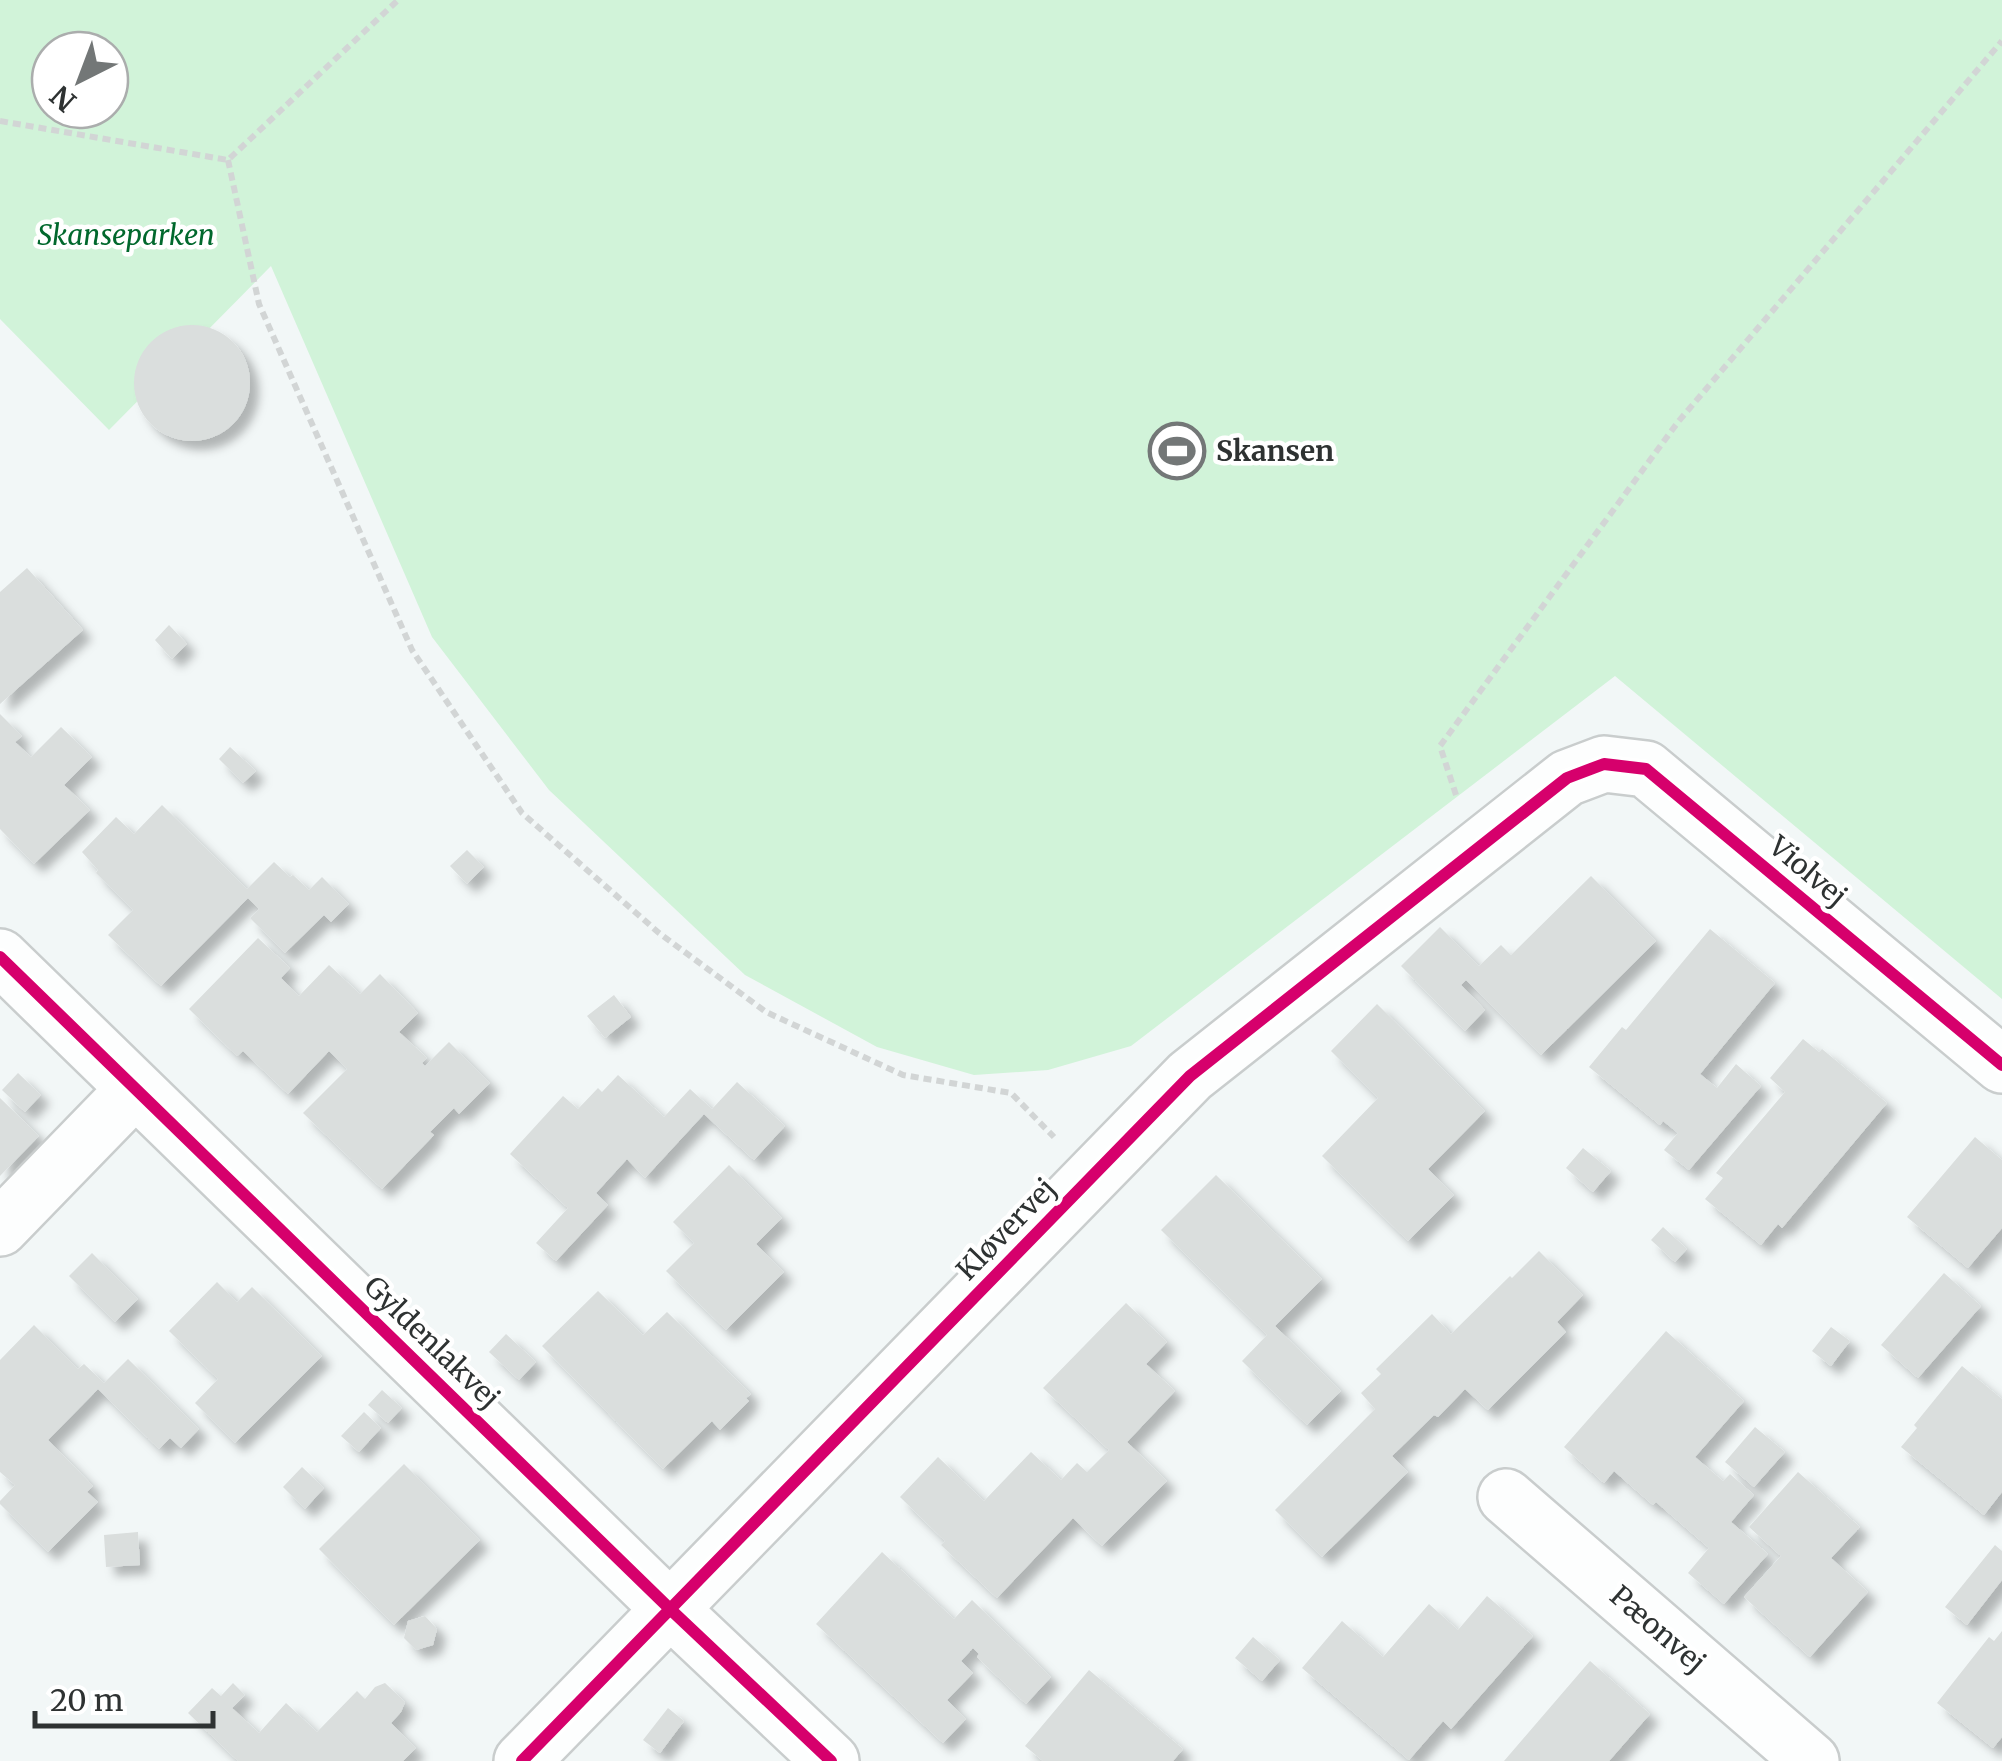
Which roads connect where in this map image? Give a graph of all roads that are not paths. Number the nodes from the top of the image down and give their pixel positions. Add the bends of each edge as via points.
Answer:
1 (1567, 778) joint
2 (0, 957) edge
3 (2002, 1064) edge
4 (135, 1089) junction
5 (0, 1228) edge
6 (1506, 1497) dead end
7 (670, 1608) junction
8 (522, 1761) edge
9 (831, 1761) edge
10 (1810, 1761) edge

1 - 3 street, Violvej via 1604,764 1646,769
1 - 7 street, Kløvervej via 1190,1076
2 - 4 street, Gyldenlakvej
4 - 5 street
4 - 7 street, Gyldenlakvej
6 - 10 street, Pæonvej
7 - 8 street, Kløvervej
7 - 9 street, Gyldenlakvej

